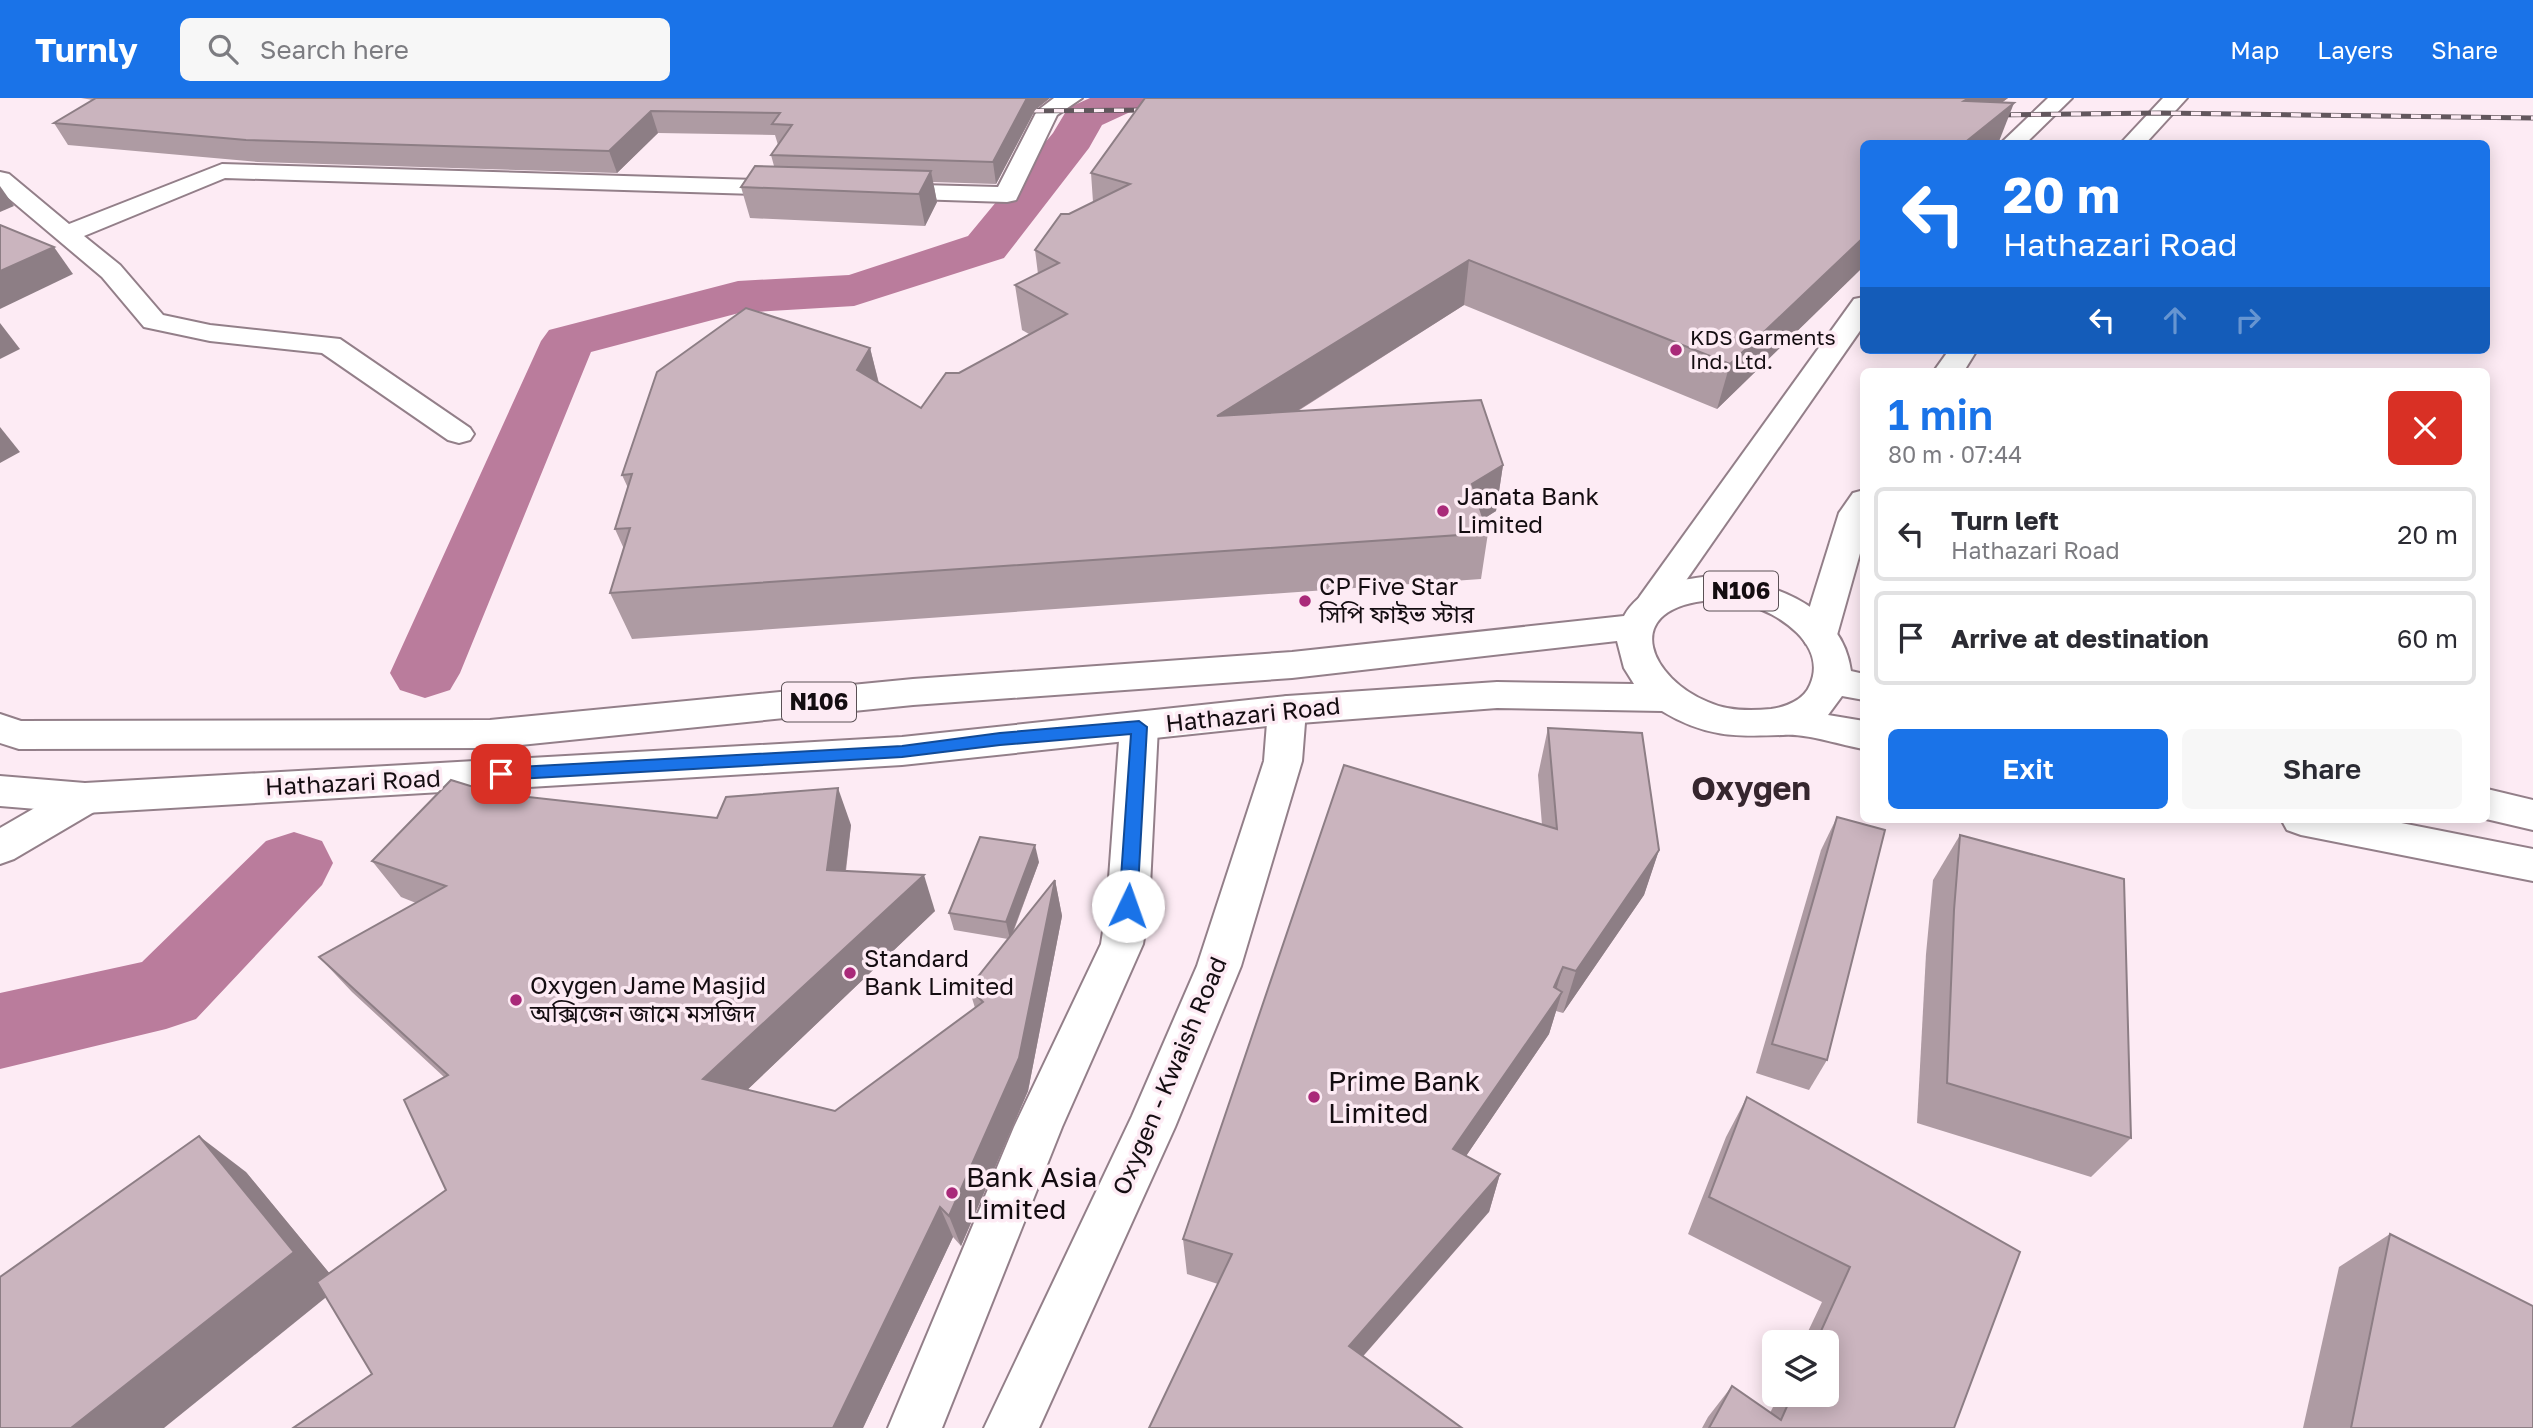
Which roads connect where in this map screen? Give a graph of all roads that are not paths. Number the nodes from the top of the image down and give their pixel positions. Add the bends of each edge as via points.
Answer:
1 (1071, 98) edge
2 (2061, 98) edge
3 (2176, 98) edge
4 (2015, 140) edge
5 (2135, 140) edge
6 (0, 179) edge
7 (814, 189) edge
8 (856, 190) edge
9 (66, 234) junction
10 (1860, 311) edge
11 (459, 434) dead end
12 (1860, 506) edge
13 (1645, 616) junction
14 (1819, 635) junction
15 (1848, 684) edge
16 (1669, 698) junction
17 (1287, 710) junction
18 (1786, 721) junction
19 (1139, 727) junction
20 (0, 728) edge
21 (1860, 734) edge
22 (0, 791) edge
23 (85, 798) junction
24 (2490, 805) edge
25 (2533, 814) edge
26 (2321, 823) edge
27 (0, 848) edge
28 (2533, 865) edge
29 (915, 1428) edge
30 (1011, 1428) edge

1 - 8 main road via 1048,111 1007,195
2 - 4 main road
3 - 5 main road
6 - 9 main road
7 - 9 main road via 222,171
9 - 11 main road via 111,271 154,321 209,333 330,345
10 - 13 main road
12 - 14 main road
13 - 14 main road, N106 via 1687,591 1735,590 1778,603
13 - 16 main road, N106 via 1634,645 1650,680
13 - 20 main road, Hathazari Road / N106 via 1292,665 912,692 490,734 19,735
14 - 15 main road, N106
15 - 18 main road, N106
16 - 17 main road, Hathazari Road / N106 via 1497,695
16 - 18 main road, N106 via 1726,722 1759,725
17 - 19 main road, Hathazari Road / N106
17 - 30 main road, Oxygen - Kwaish Road via 1283,761 1219,966 1151,1127
18 - 21 main road, N106
19 - 23 main road, Hathazari Road / N106 via 902,751
19 - 29 main road via 1122,944 1038,1127
22 - 23 main road, Hathazari Road / N106
23 - 27 main road
24 - 25 main road
26 - 28 main road

